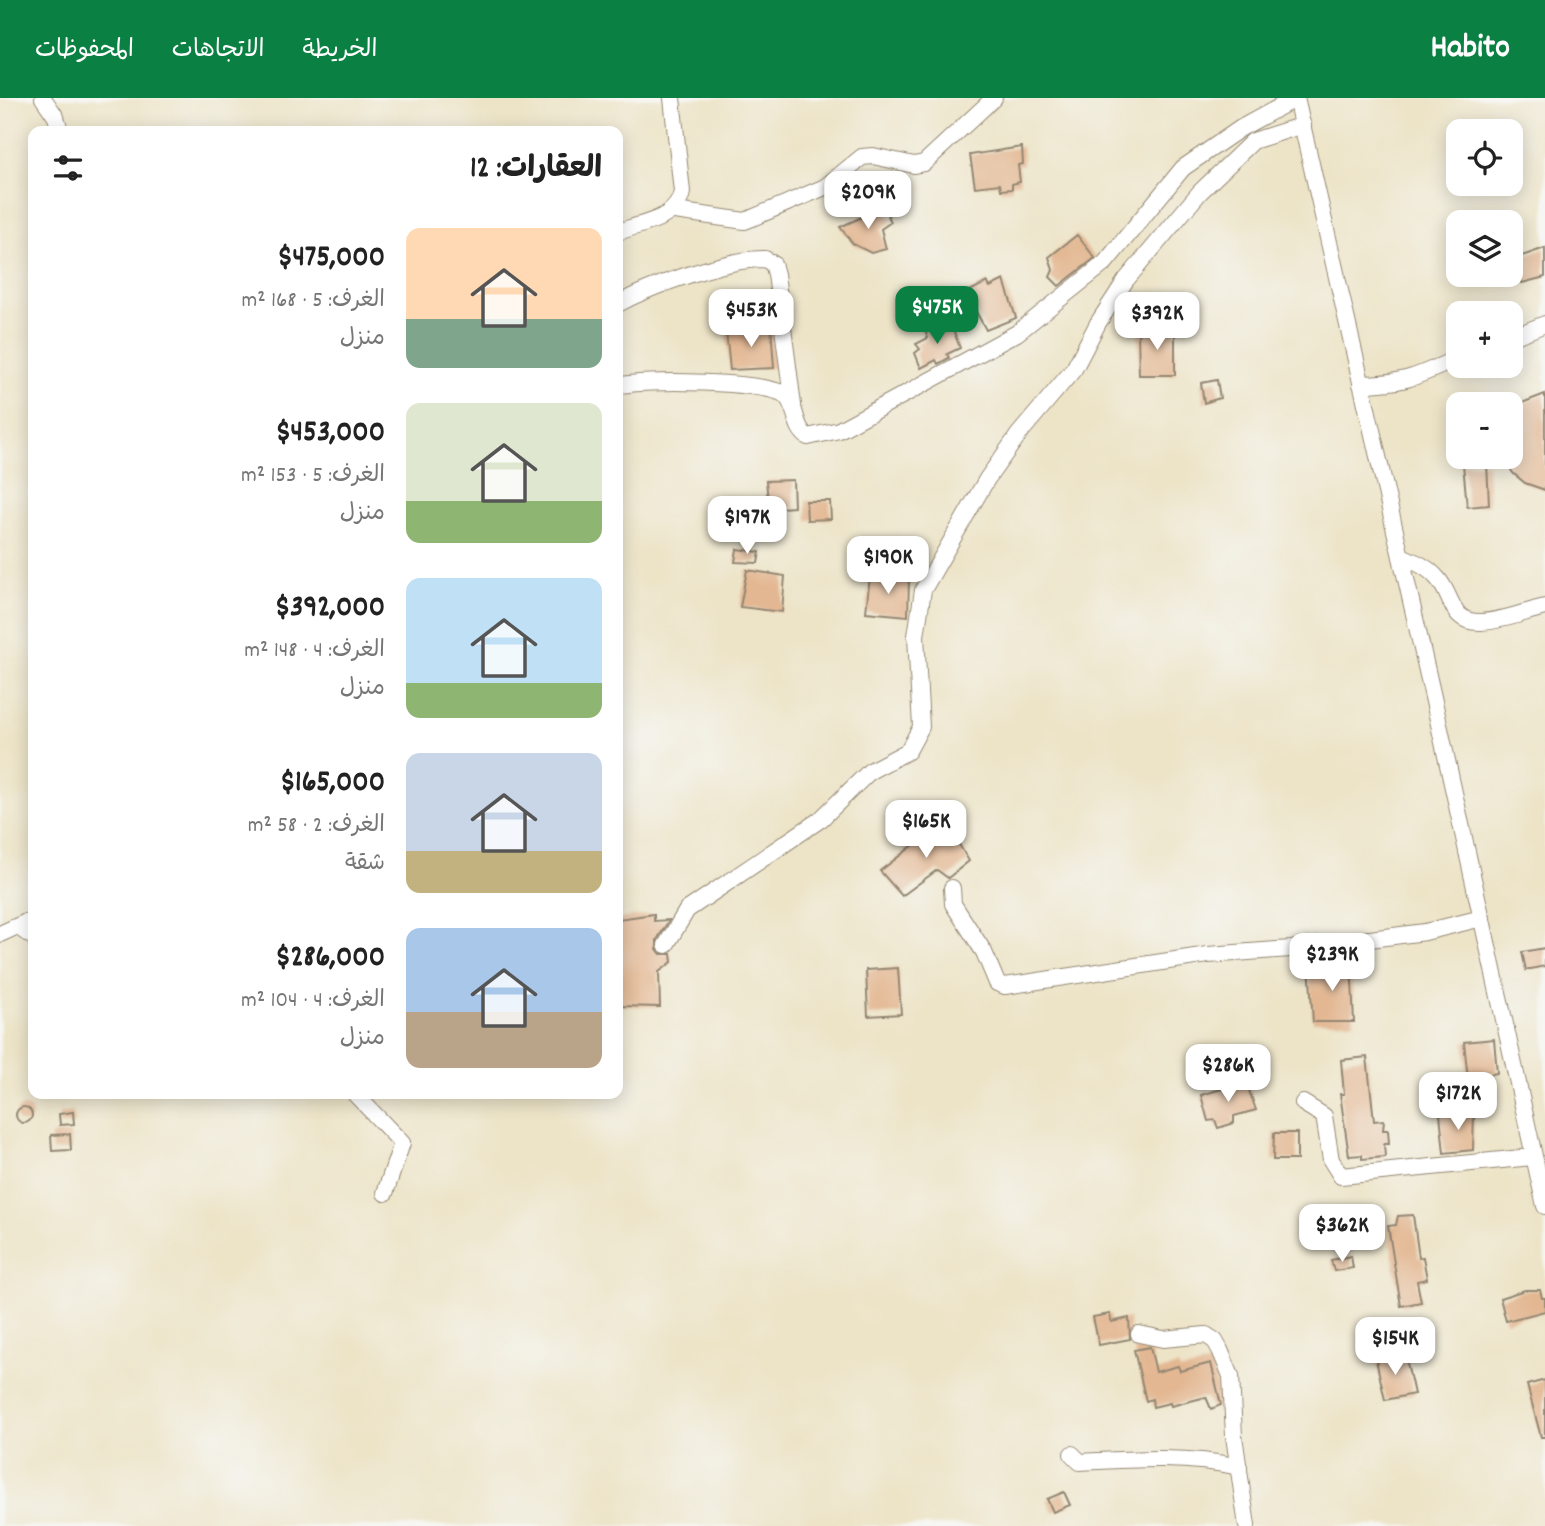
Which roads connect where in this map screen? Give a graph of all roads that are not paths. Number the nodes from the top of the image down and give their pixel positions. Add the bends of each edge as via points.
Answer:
1 (43, 98) edge
2 (672, 98) edge
3 (994, 98) edge
4 (1296, 98) edge
5 (1303, 125) junction
6 (59, 126) edge
7 (675, 211) junction
8 (623, 230) edge
9 (623, 302) edge
10 (1545, 324) edge
11 (1523, 333) edge
12 (1446, 364) edge
13 (1361, 384) junction
14 (623, 386) edge
15 (793, 405) junction
16 (1401, 556) junction
17 (1545, 607) edge
18 (952, 888) dead end
19 (1482, 918) junction
20 (28, 922) edge
21 (18, 927) junction
22 (0, 934) edge
23 (28, 934) edge
24 (666, 945) dead end
25 (360, 1099) edge
26 (1303, 1103) dead end
27 (1532, 1157) junction
28 (385, 1193) dead end
29 (1545, 1206) edge
30 (1139, 1335) dead end
31 (1072, 1454) dead end
32 (1239, 1468) junction
33 (1247, 1526) edge

1 - 6 street
2 - 7 street via 682,192
3 - 7 street via 924,163 862,157 825,187 745,221
4 - 5 street
4 - 15 street via 1182,168 1105,263 992,349 827,435 807,437 801,432
5 - 13 street
5 - 24 street via 1253,141 1200,192 1126,280 1074,369 987,479 923,590 916,636 921,727 908,751 870,771 821,819 687,910
7 - 8 street
9 - 15 street via 726,265 765,259 776,274
10 - 11 street
12 - 13 street via 1404,380
13 - 16 street
14 - 15 street via 647,382 753,385 783,393
16 - 17 street via 1430,570 1445,588 1454,612 1463,619 1494,620
16 - 19 street
18 - 19 street via 953,904 984,952 997,983 1005,986 1195,957 1425,932
19 - 27 street
20 - 21 street
21 - 22 street
21 - 23 street
25 - 28 street via 402,1143
26 - 27 street via 1324,1116 1331,1160 1345,1177
27 - 29 street
30 - 32 street via 1163,1339 1206,1335 1215,1341 1231,1376
31 - 32 street via 1080,1462 1174,1460
32 - 33 street

